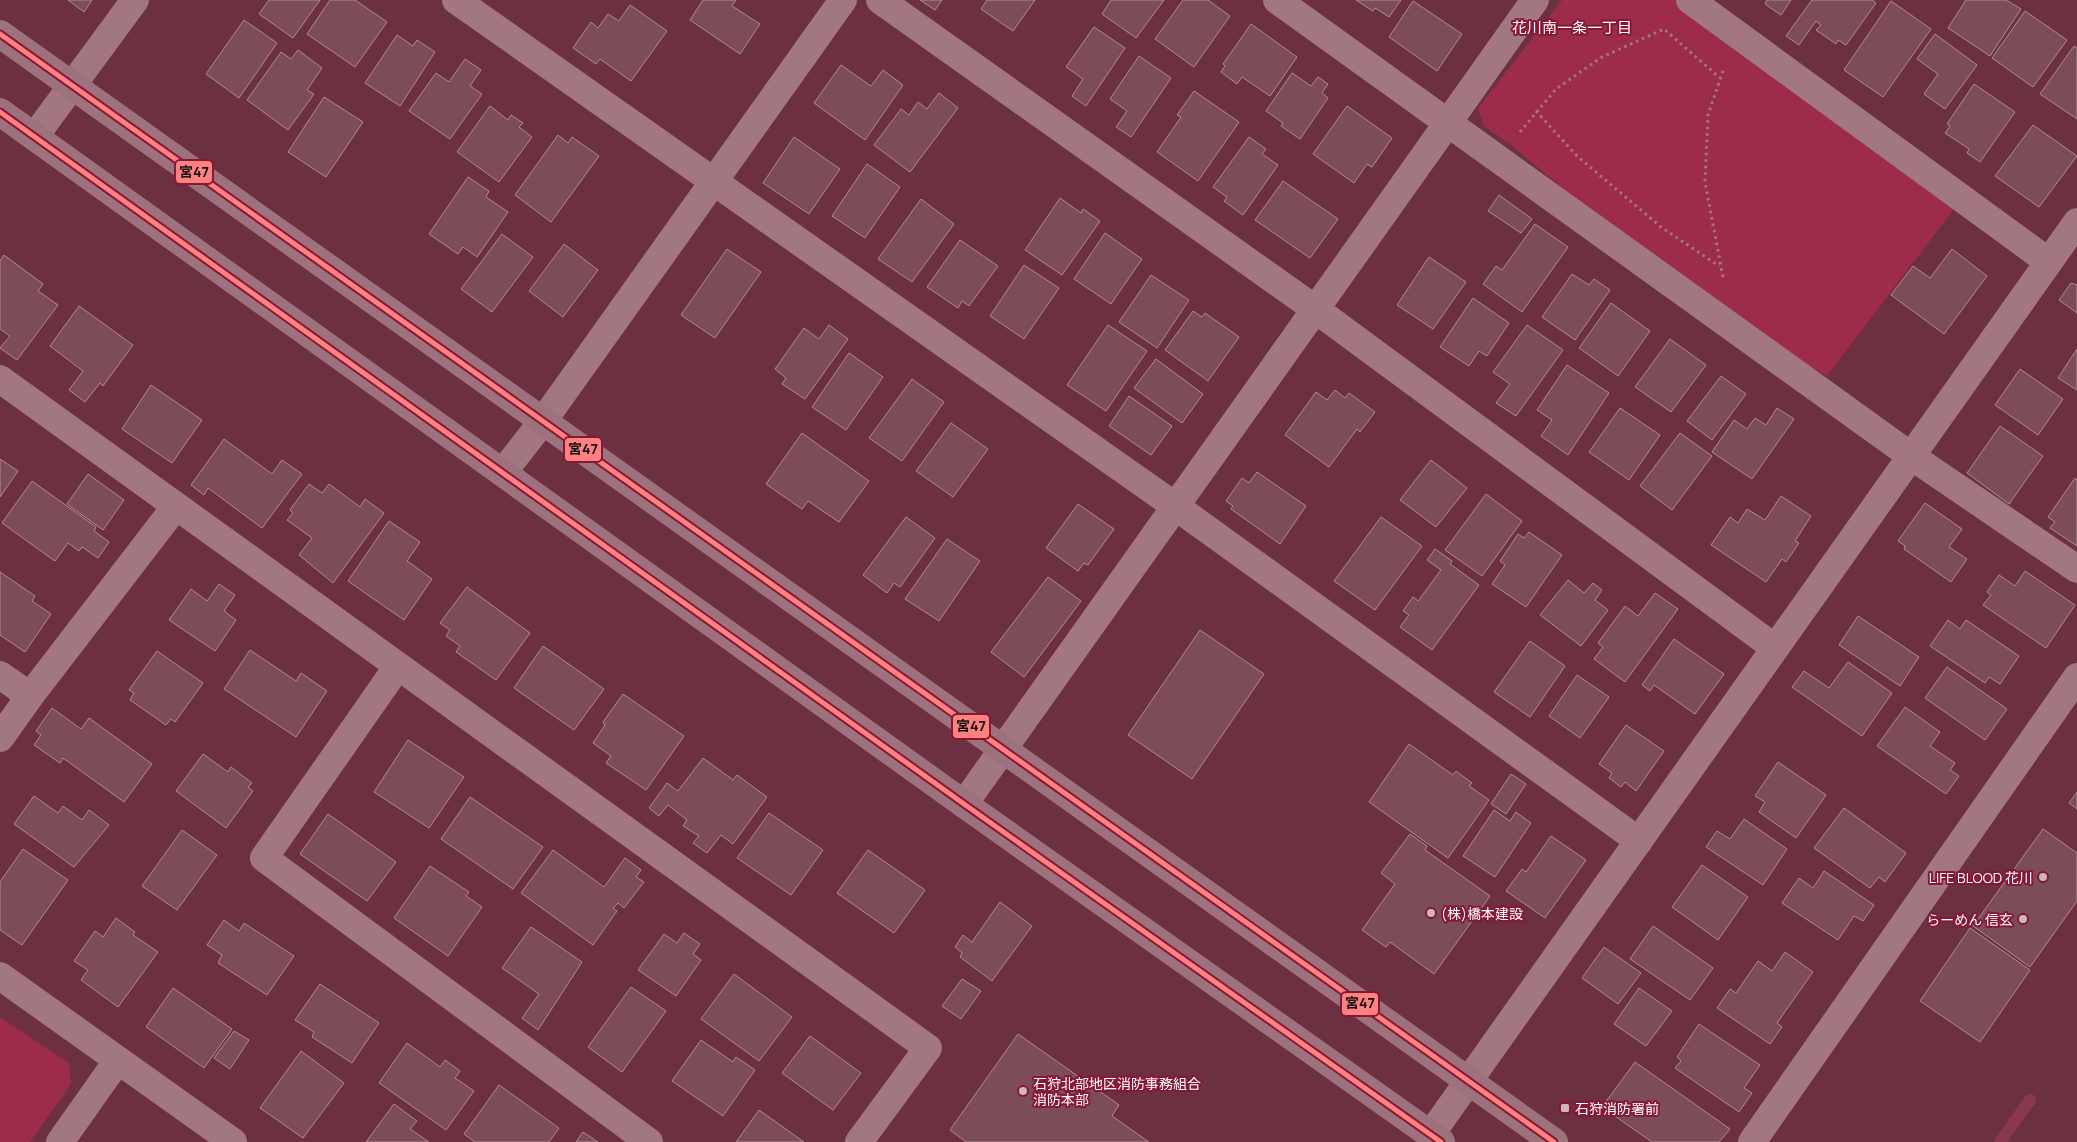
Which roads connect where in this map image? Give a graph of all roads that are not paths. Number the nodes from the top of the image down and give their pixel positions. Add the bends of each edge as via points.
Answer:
1 (135, 0) edge
2 (456, 0) edge
3 (843, 0) edge
4 (880, 0) edge
5 (1277, 0) edge
6 (1534, 0) edge
7 (1690, 0) edge
8 (0, 34) edge
9 (73, 86) junction
10 (0, 112) edge
11 (1447, 123) junction
12 (35, 136) junction
13 (713, 182) junction
14 (2077, 222) edge
15 (2049, 262) junction
16 (1315, 309) junction
17 (0, 379) edge
18 (543, 421) junction
19 (1911, 456) junction
20 (503, 472) junction
21 (176, 506) junction
22 (1175, 506) junction
23 (2077, 569) edge
24 (1775, 648) junction
25 (398, 666) junction
26 (0, 675) edge
27 (2077, 677) edge
28 (30, 696) junction
29 (0, 738) edge
30 (1003, 749) junction
31 (964, 804) junction
32 (1639, 841) junction
33 (0, 976) edge
34 (118, 1060) junction
35 (1469, 1081) junction
36 (1436, 1138) edge
37 (60, 1142) edge
38 (233, 1142) edge
39 (649, 1142) edge
40 (859, 1142) edge
41 (1554, 1142) edge
42 (1752, 1142) edge

1 - 9 street
2 - 13 street
3 - 13 street
4 - 16 street
5 - 11 street
6 - 11 street
7 - 15 street
8 - 9 street
9 - 12 street
9 - 18 street
10 - 12 street
11 - 16 street
11 - 19 street
12 - 20 street
13 - 18 street
13 - 22 street
14 - 15 street
15 - 19 street
16 - 22 street
16 - 24 street
17 - 21 street
18 - 20 street
18 - 30 street
19 - 23 street
19 - 24 street
20 - 31 street
21 - 25 street
21 - 28 street
22 - 30 street
22 - 32 street
24 - 32 street
25 - 39 street via 264,858
25 - 40 street via 928,1048
26 - 28 street
27 - 42 street
28 - 29 street
30 - 31 street
30 - 35 street
31 - 36 street
32 - 35 street
33 - 34 street
34 - 37 street
34 - 38 street
35 - 36 street
35 - 41 street

